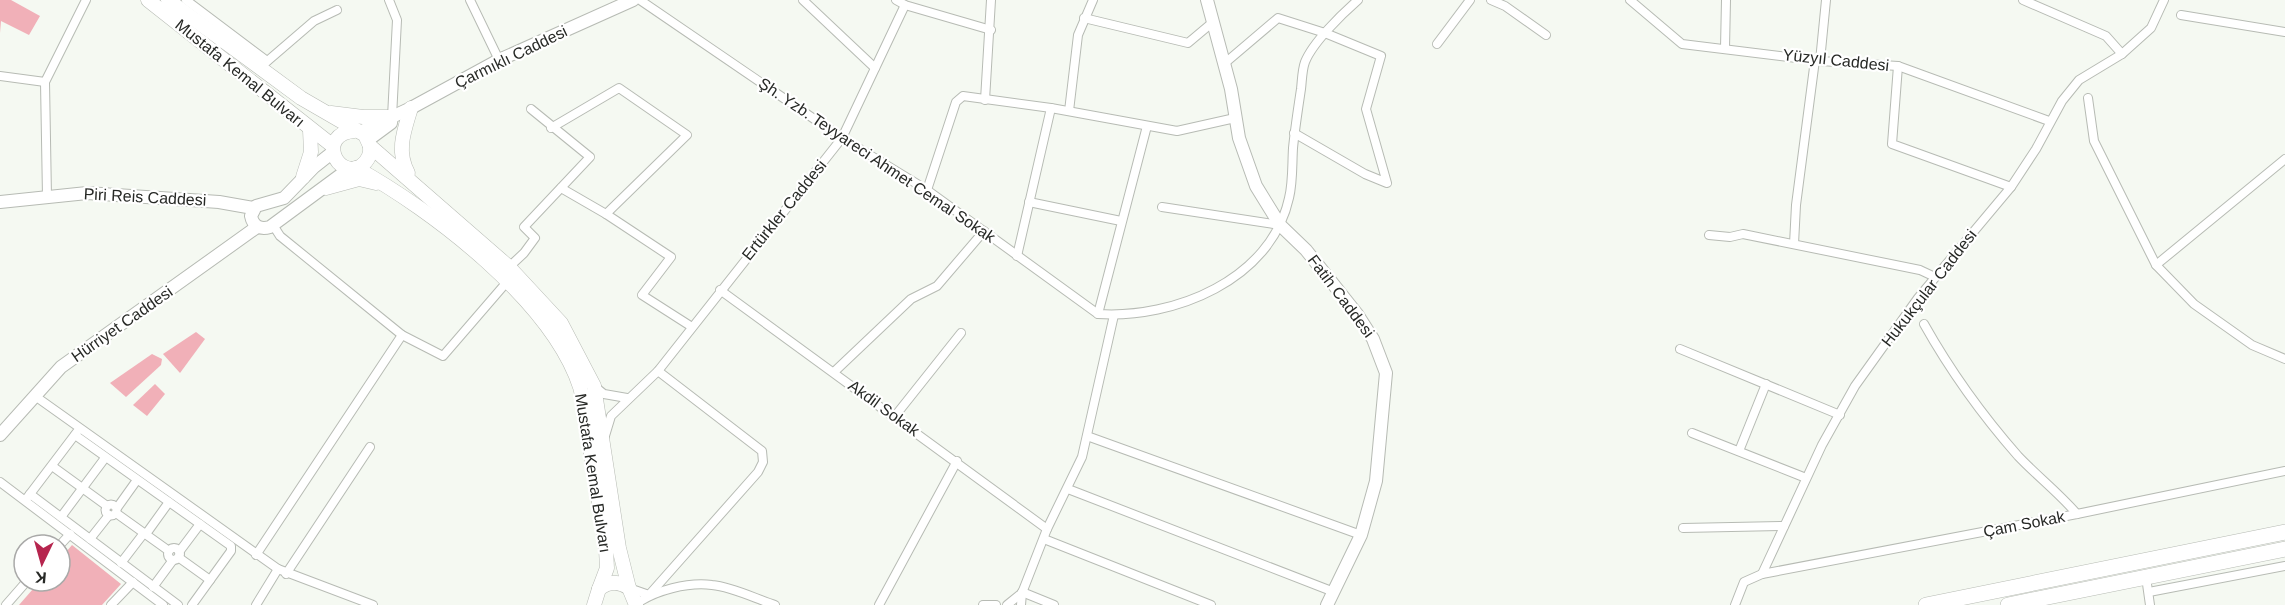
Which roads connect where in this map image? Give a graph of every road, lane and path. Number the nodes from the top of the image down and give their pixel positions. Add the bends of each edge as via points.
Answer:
1 (86, 0) edge
2 (148, 0) edge
3 (168, 0) edge
4 (186, 0) edge
5 (389, 0) edge
6 (470, 0) edge
7 (633, 0) edge
8 (640, 0) edge
9 (803, 0) edge
10 (896, 0) edge
11 (991, 0) edge
12 (1093, 0) edge
13 (1207, 0) edge
14 (1359, 0) edge
15 (1470, 0) edge
16 (1491, 0) edge
17 (1630, 0) edge
18 (1726, 0) edge
19 (1826, 0) edge
20 (2024, 0) edge
21 (2164, 0) edge
22 (905, 5) junction
23 (337, 10) dead end
24 (2181, 15) dead end
25 (1084, 18) junction
26 (1213, 22) junction
27 (991, 30) junction
28 (2285, 32) edge
29 (1325, 33) junction
30 (1546, 36) dead end
31 (1437, 44) dead end
32 (1725, 48) junction
33 (2122, 54) junction
34 (499, 60) junction
35 (1818, 60) junction
36 (1225, 63) junction
37 (263, 64) junction
38 (1898, 66) junction
39 (875, 68) junction
40 (0, 76) edge
41 (45, 82) junction
42 (2088, 98) dead end
43 (985, 100) junction
44 (411, 108) junction
45 (1052, 108) junction
46 (531, 109) dead end
47 (324, 111) junction
48 (1069, 111) junction
49 (392, 117) junction
50 (1235, 118) junction
51 (2049, 121) junction
52 (1148, 126) junction
53 (310, 129) junction
54 (554, 130) junction
55 (1294, 133) junction
56 (363, 137) junction
57 (842, 138) junction
58 (333, 149) junction
59 (2285, 159) edge
60 (353, 168) junction
61 (303, 177) junction
62 (414, 183) junction
63 (2011, 187) junction
64 (326, 188) junction
65 (561, 188) junction
66 (394, 190) junction
67 (927, 190) junction
68 (47, 196) junction
69 (0, 202) edge
70 (1029, 202) junction
71 (266, 203) junction
72 (1162, 207) dead end
73 (253, 208) junction
74 (606, 214) junction
75 (1122, 221) junction
76 (275, 223) junction
77 (1280, 225) junction
78 (257, 227) junction
79 (984, 231) junction
80 (1709, 235) dead end
81 (1794, 244) junction
82 (1017, 256) junction
83 (2156, 266) junction
84 (508, 267) junction
85 (1935, 277) junction
86 (506, 283) junction
87 (720, 290) junction
88 (1098, 314) junction
89 (1114, 315) junction
90 (1924, 324) dead end
91 (692, 327) junction
92 (961, 333) dead end
93 (402, 335) junction
94 (1680, 349) dead end
95 (2285, 359) edge
96 (658, 371) junction
97 (834, 372) junction
98 (1766, 384) junction
99 (594, 386) junction
100 (35, 396) junction
101 (627, 398) junction
102 (1840, 415) junction
103 (895, 416) junction
104 (77, 432) junction
105 (1692, 433) dead end
106 (0, 435) edge
107 (1087, 436) junction
108 (603, 442) junction
109 (370, 447) dead end
110 (1739, 451) junction
111 (105, 458) junction
112 (957, 461) junction
113 (52, 466) junction
114 (2285, 471) edge
115 (1806, 478) junction
116 (137, 480) junction
117 (0, 482) edge
118 (82, 488) junction
119 (1068, 489) junction
120 (27, 497) junction
121 (169, 502) junction
122 (112, 510) junction
123 (2077, 514) junction
124 (61, 517) junction
125 (200, 524) junction
126 (1784, 526) junction
127 (1683, 528) dead end
128 (1047, 529) junction
129 (2285, 532) edge
130 (69, 533) edge
131 (145, 534) junction
132 (1361, 535) junction
133 (72, 536) edge
134 (90, 539) junction
135 (1044, 539) junction
136 (2285, 549) edge
137 (256, 555) junction
138 (177, 556) junction
139 (121, 563) junction
140 (2285, 566) edge
141 (282, 572) junction
142 (1762, 574) junction
143 (210, 580) junction
144 (133, 582) junction
145 (2148, 584) junction
146 (153, 587) junction
147 (629, 588) junction
148 (599, 589) junction
149 (1022, 592) junction
150 (1334, 592) junction
151 (16, 593) edge
152 (649, 595) junction
153 (636, 604) edge
154 (6, 605) edge
155 (111, 605) edge
156 (163, 605) edge
157 (178, 605) edge
158 (192, 605) edge
159 (256, 605) edge
160 (373, 605) edge
161 (594, 605) edge
162 (775, 605) edge
163 (879, 605) edge
164 (983, 605) edge
165 (996, 605) edge
166 (1007, 605) edge
167 (1021, 605) edge
168 (1054, 605) edge
169 (1211, 605) edge
170 (1327, 605) edge
171 (1735, 605) edge
172 (1926, 605) edge
173 (2008, 605) edge
174 (2150, 605) edge

1 - 41 street
2 - 53 main road, Mustafa Kemal Bulvarı via 285,105
3 - 37 main road, Mustafa Kemal Bulvarı
4 - 37 street
5 - 49 street via 397,21
6 - 34 street
7 - 34 main road, Çarmıklı Caddesi
8 - 57 street, Şh. Yzb. Teyyareci Ahmet Cemal Sokak
9 - 39 street
10 - 22 street
11 - 27 street
12 - 25 street
13 - 26 main road, Fatih Caddesi
14 - 29 street
15 - 31 street
16 - 30 street
17 - 32 street, Yüzyıl Caddesi via 1682,44
18 - 32 street
19 - 35 street
20 - 33 street via 2106,36
21 - 33 street, Hukukçular Caddesi via 2151,28
22 - 27 street
22 - 39 street, Ertürkler Caddesi
23 - 37 street via 314,21
24 - 28 street
25 - 26 street via 1188,43
25 - 48 street via 1078,35
26 - 36 main road, Fatih Caddesi
27 - 43 street
29 - 36 street via 1278,18
29 - 55 street via 1305,62
29 - 55 street via 1381,56 1366,109 1387,183
32 - 35 street, Yüzyıl Caddesi
33 - 51 street, Hukukçular Caddesi via 2079,80
34 - 44 main road, Çarmıklı Caddesi
35 - 38 street, Yüzyıl Caddesi
35 - 81 street via 1796,205
36 - 50 main road, Fatih Caddesi
37 - 47 main road, Mustafa Kemal Bulvarı
38 - 51 street, Yüzyıl Caddesi
38 - 63 street via 1892,144
39 - 57 street, Ertürkler Caddesi
40 - 41 street
41 - 68 street
42 - 83 street via 2094,141
43 - 45 street
43 - 67 street via 963,96 956,102
44 - 49 main road, Çarmıklı Caddesi
44 - 56 main road
44 - 62 main road via 401,151 402,162
45 - 48 street
45 - 70 street
46 - 54 street
47 - 49 main road
47 - 56 main road, Mustafa Kemal Bulvarı
48 - 52 street
49 - 56 main road, Çarmıklı Caddesi
50 - 52 street via 1177,130
50 - 77 main road, Fatih Caddesi via 1245,161
51 - 63 street, Hukukçular Caddesi
52 - 75 street
53 - 58 main road, Mustafa Kemal Bulvarı
53 - 61 main road via 311,152
54 - 65 street via 590,158
54 - 74 street via 619,88 687,135
55 - 77 street via 1290,198
56 - 58 main road via 343,132
56 - 60 main road via 369,157
56 - 62 main road, Mustafa Kemal Bulvarı
57 - 67 street, Şh. Yzb. Teyyareci Ahmet Cemal Sokak
57 - 87 street, Ertürkler Caddesi
58 - 60 main road via 339,163
58 - 61 main road
59 - 83 street
60 - 64 main road
60 - 66 main road, Mustafa Kemal Bulvarı
61 - 71 main road via 284,198
62 - 84 main road, Mustafa Kemal Bulvarı
63 - 85 street, Hukukçular Caddesi
64 - 66 main road via 359,179
64 - 76 main road
65 - 74 street
65 - 84 street via 524,226 535,238
66 - 86 main road, Mustafa Kemal Bulvarı via 457,234
67 - 79 street, Şh. Yzb. Teyyareci Ahmet Cemal Sokak
68 - 69 main road, Piri Reis Caddesi
68 - 73 main road, Piri Reis Caddesi via 159,196
70 - 75 street
70 - 82 street
71 - 73 main road
71 - 76 main road via 276,209
72 - 77 street
73 - 78 main road via 251,216
74 - 91 street via 671,257 642,296
75 - 88 street
76 - 78 main road
76 - 93 street via 280,236
77 - 89 street via 1258,259 1221,286 1178,304
77 - 132 main road, Fatih Caddesi via 1306,250 1357,314 1383,359 1386,373 1376,481
78 - 100 main road, Hürriyet Caddesi via 61,367
79 - 82 street, Şh. Yzb. Teyyareci Ahmet Cemal Sokak
79 - 97 street via 937,286 911,299
80 - 81 street via 1743,234
81 - 85 street via 1920,270
82 - 88 street, Şh. Yzb. Teyyareci Ahmet Cemal Sokak
83 - 95 street via 2194,304 2252,345
84 - 99 main road, Mustafa Kemal Bulvarı via 561,323
85 - 102 street, Hukukçular Caddesi via 1855,386
86 - 93 street via 443,356
86 - 148 main road, Mustafa Kemal Bulvarı via 549,328 580,388 606,549 607,568
87 - 91 street, Ertürkler Caddesi
87 - 97 street, Akdil Sokak
88 - 89 street
89 - 107 street
90 - 123 street via 1971,400 2020,458
91 - 96 street, Ertürkler Caddesi
92 - 103 street
93 - 137 street
94 - 98 street
96 - 101 street, Ertürkler Caddesi
96 - 152 street via 762,451 764,462
97 - 103 street, Akdil Sokak
98 - 102 street
98 - 110 street
99 - 101 street via 604,394
99 - 108 main road, Mustafa Kemal Bulvarı
100 - 104 street
100 - 106 main road, Hürriyet Caddesi
101 - 108 street, Ertürkler Caddesi via 611,416
102 - 115 street, Hukukçular Caddesi
103 - 112 street, Akdil Sokak
104 - 111 street
104 - 113 street
104 - 137 street
105 - 110 street
107 - 119 street
107 - 132 street
108 - 147 main road, Mustafa Kemal Bulvarı
109 - 141 street
110 - 115 street
111 - 116 street
111 - 118 street
112 - 128 street, Akdil Sokak
112 - 163 street
113 - 118 street
113 - 120 street
114 - 123 street, Çam Sokak
115 - 126 street, Hukukçular Caddesi
116 - 121 street
116 - 122 street
117 - 120 street
118 - 122 street
118 - 124 street
119 - 128 street
119 - 150 street
120 - 124 street
120 - 130 street
121 - 125 street
121 - 131 street
122 - 131 street
122 - 134 street
123 - 142 street, Çam Sokak
124 - 134 street
125 - 138 street
125 - 143 street via 231,546
126 - 127 street
126 - 142 street, Hukukçular Caddesi
128 - 135 street
129 - 172 highway
131 - 138 street via 169,551 168,556
131 - 139 street
132 - 150 main road, Fatih Caddesi
133 - 144 street
134 - 139 street
135 - 149 street
135 - 169 street
136 - 145 highway
137 - 141 street
138 - 143 street
138 - 146 street
139 - 146 street
140 - 145 street
141 - 159 street
141 - 160 street
142 - 171 street, Hukukçular Caddesi via 1744,582
143 - 158 street
144 - 155 street
144 - 156 street
145 - 173 highway
145 - 174 street
146 - 157 street
147 - 148 main road via 610,582
147 - 152 street
147 - 153 main road, Mustafa Kemal Bulvarı
148 - 161 main road, Mustafa Kemal Bulvarı
149 - 166 street
149 - 167 street
149 - 168 street
150 - 170 main road, Fatih Caddesi
151 - 154 street
152 - 153 street
152 - 162 street via 713,585
164 - 165 street

